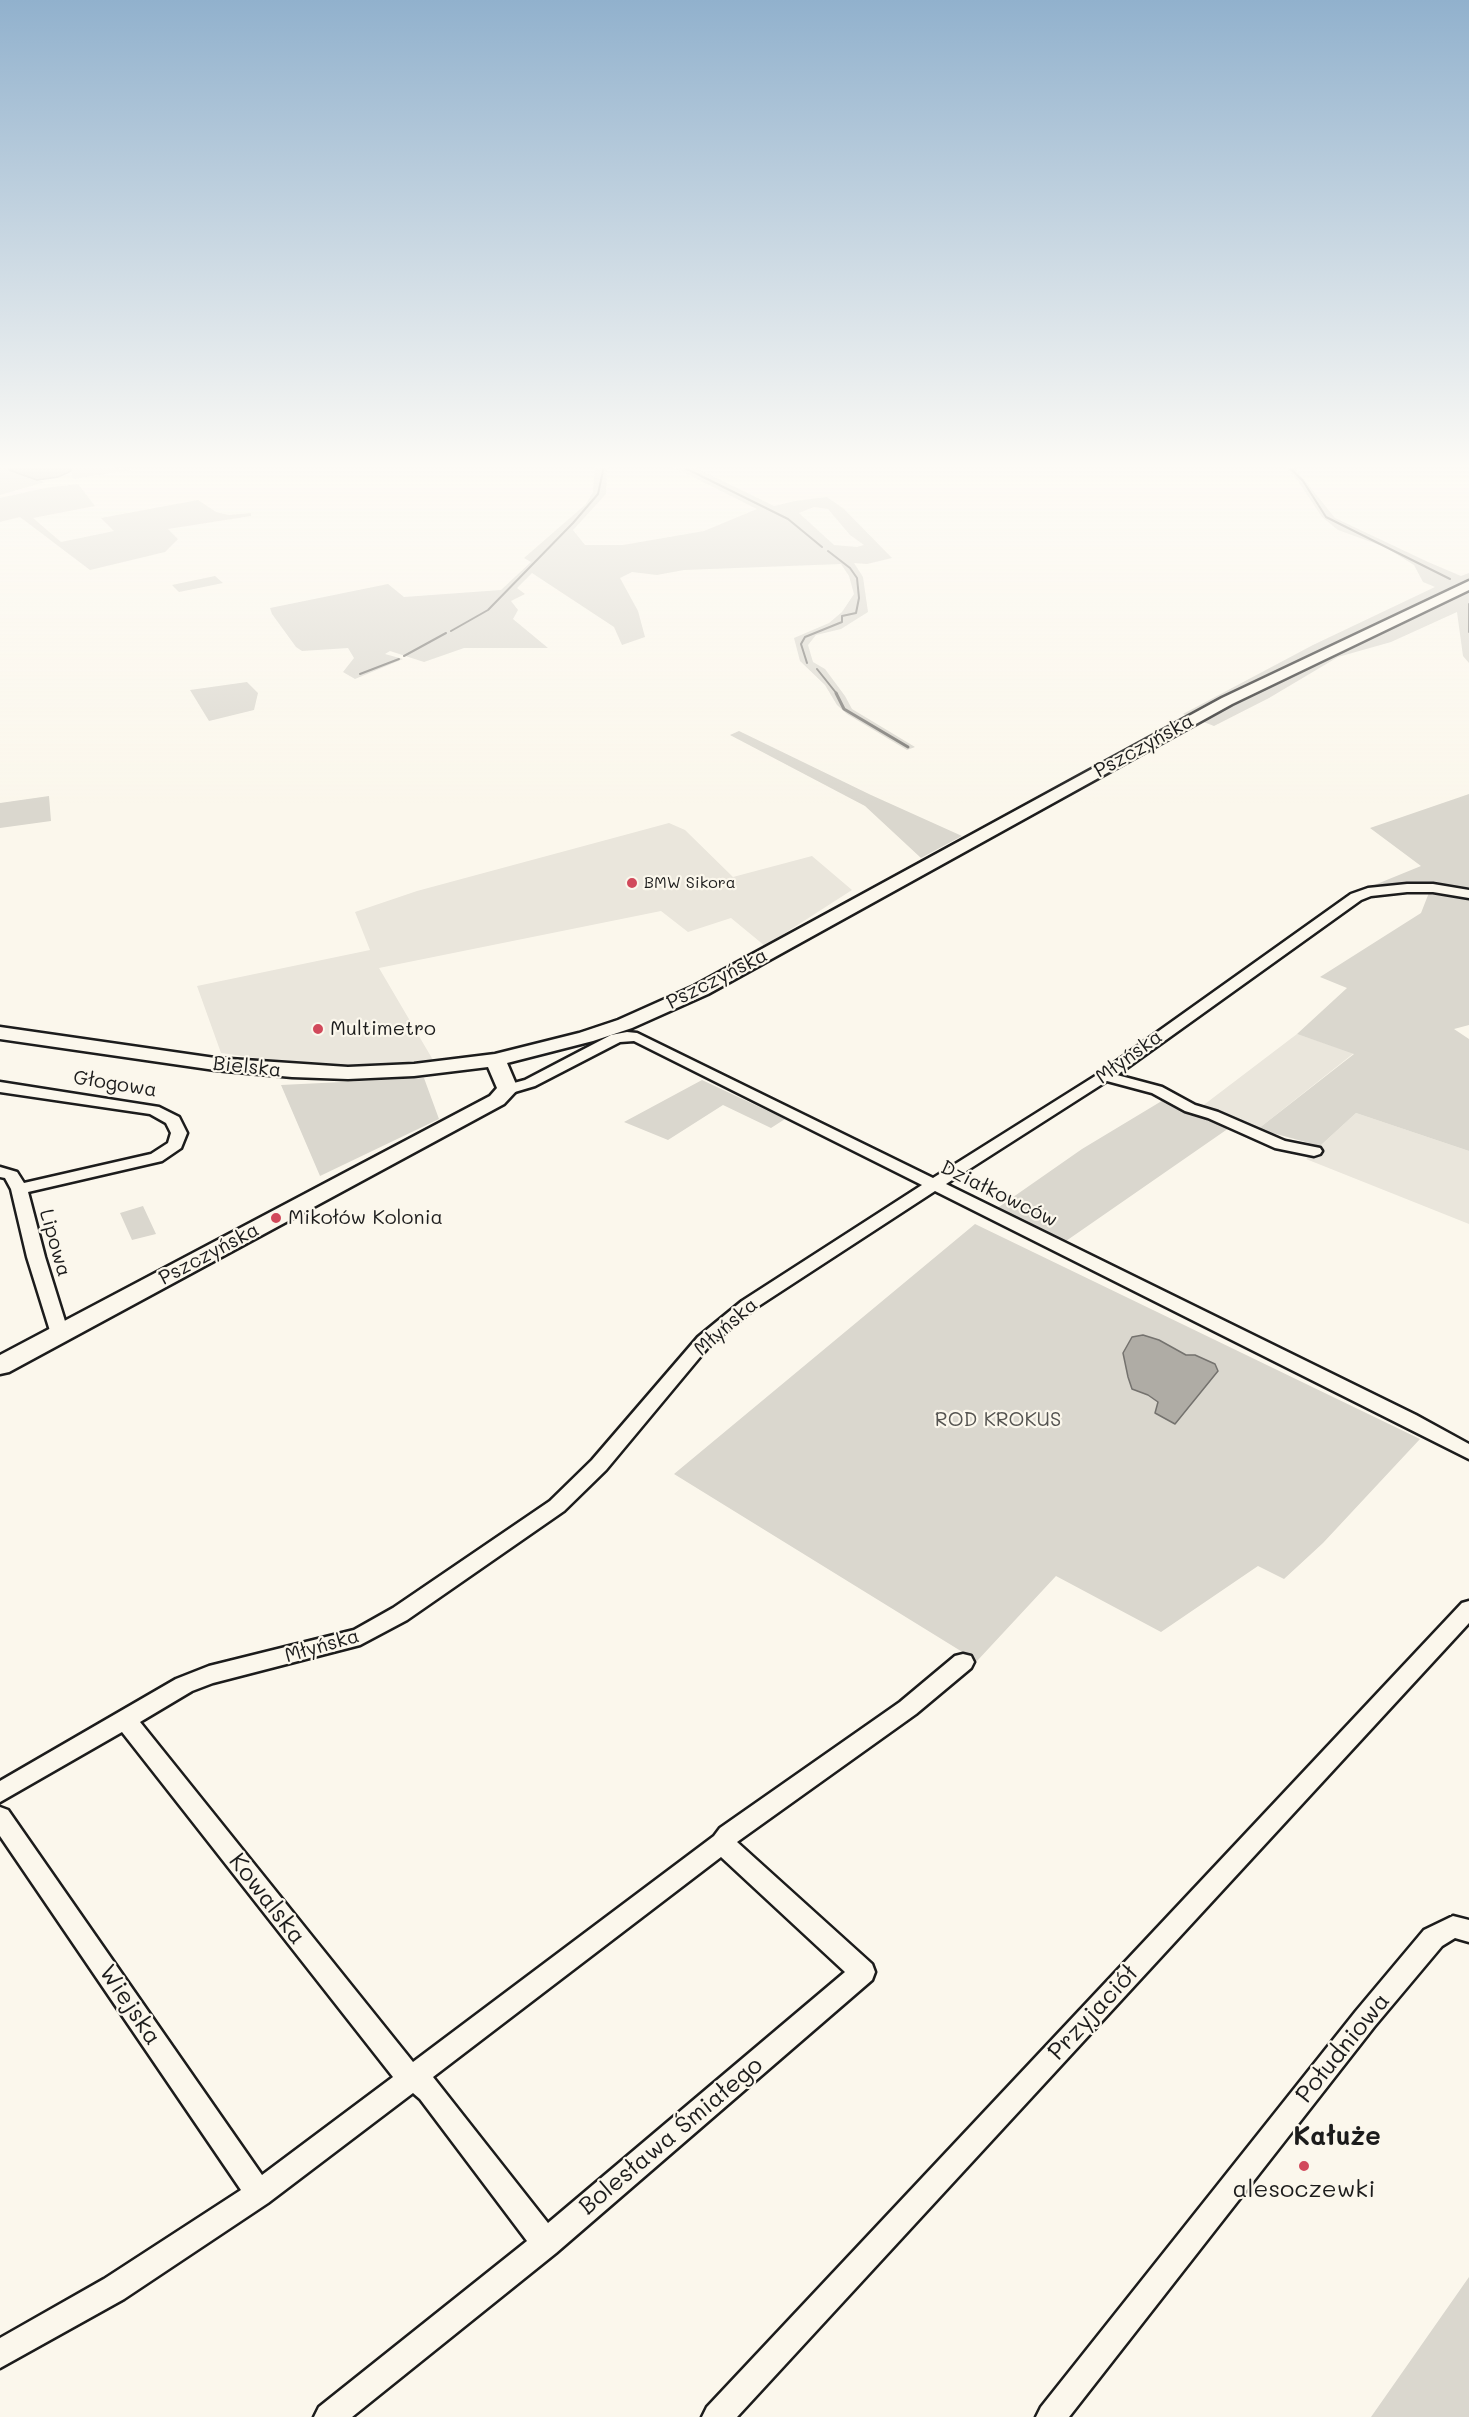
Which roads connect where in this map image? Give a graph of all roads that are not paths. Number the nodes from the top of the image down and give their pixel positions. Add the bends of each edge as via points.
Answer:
1 (1469, 585) edge
2 (1469, 894) edge
3 (0, 1033) edge
4 (495, 1060) junction
5 (1105, 1076) junction
6 (0, 1087) edge
7 (508, 1089) junction
8 (1314, 1151) dead end
9 (0, 1172) edge
10 (933, 1185) junction
11 (19, 1189) junction
12 (60, 1334) junction
13 (0, 1366) edge
14 (1469, 1452) edge
15 (1469, 1610) edge
16 (963, 1662) dead end
17 (124, 1719) junction
18 (0, 1792) edge
19 (0, 1817) edge
20 (722, 1843) junction
21 (1469, 1930) edge
22 (414, 2077) junction
23 (259, 2194) junction
24 (546, 2242) junction
25 (0, 2354) edge
26 (329, 2417) edge
27 (717, 2417) edge
28 (1051, 2417) edge

1 - 4 main road, Pszczyńska via 1227,701 683,999 586,1037
2 - 5 street, Młyńska via 1407,888 1356,897
3 - 4 main road, Bielska via 183,1060 292,1071 395,1071
4 - 7 main road
5 - 8 street via 1157,1090 1190,1108 1281,1145
5 - 10 street, Młyńska
6 - 11 street, Głogowa via 154,1110 173,1120 179,1133 176,1145 156,1158
7 - 10 street, Działkowców via 530,1083 616,1038 633,1036
7 - 12 main road, Pszczyńska via 497,1100
9 - 11 street, Lipowa via 11,1175
10 - 14 street, Działkowców
10 - 17 street, Młyńska via 748,1305 705,1341 599,1465 557,1506 400,1614 360,1637 209,1675
11 - 12 street, Lipowa
12 - 13 main road, Pszczyńska
15 - 27 street, Przyjaciół
16 - 20 street via 908,1708
17 - 18 street, Młyńska
17 - 22 street, Kowalska via 398,2065
19 - 23 street, Wiejska
20 - 22 street
20 - 24 street, Bolesława Śmiałego via 863,1972
21 - 28 street, Południowa via 1453,1927 1433,1938
22 - 23 street
22 - 24 street, Kowalska via 429,2090
23 - 25 street via 114,2289
24 - 26 street, Bolesława Śmiałego

